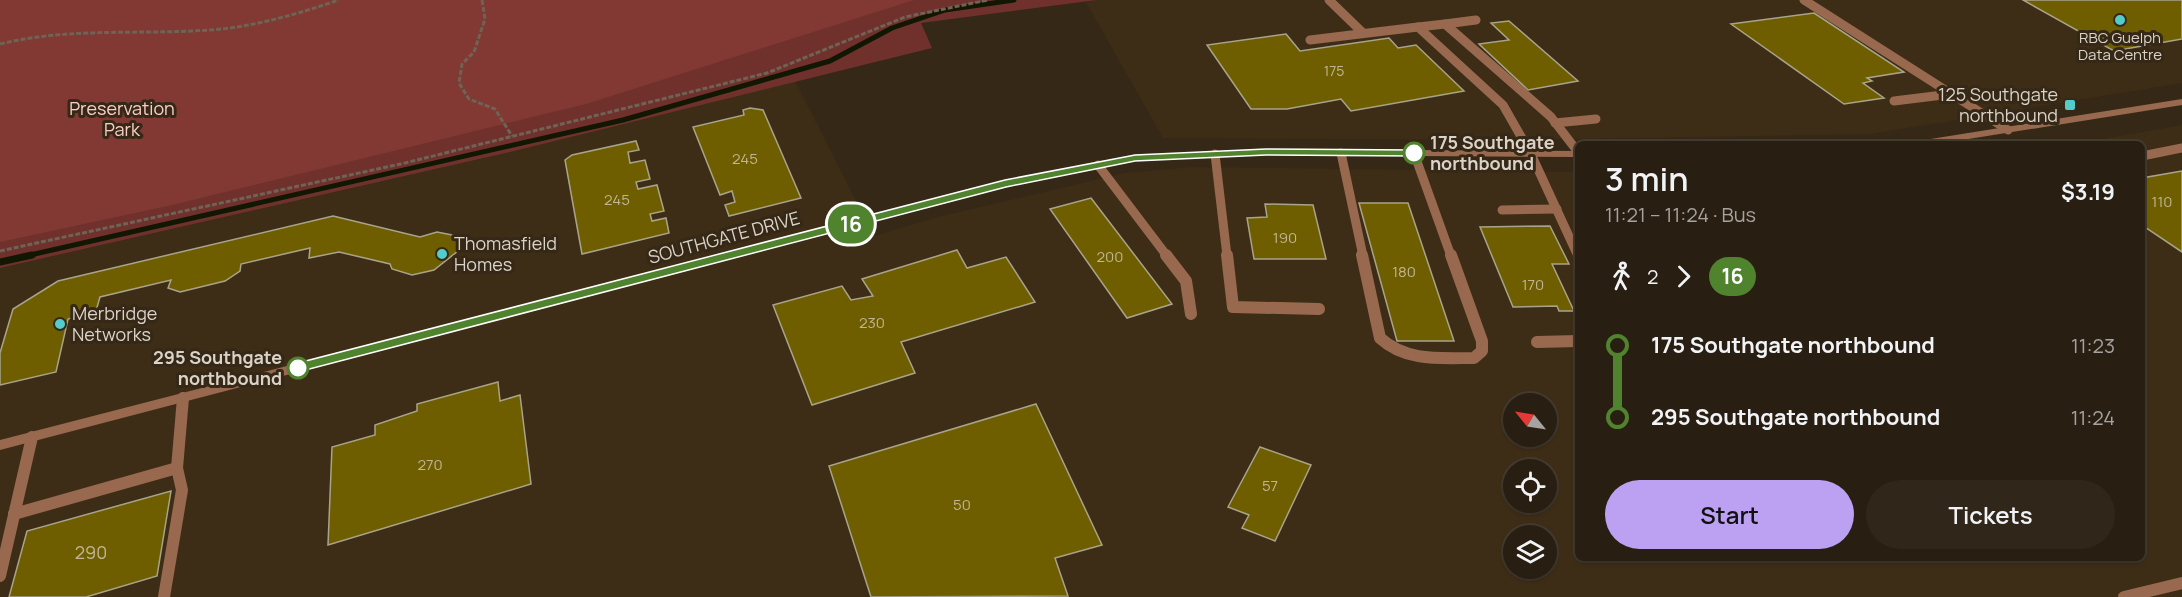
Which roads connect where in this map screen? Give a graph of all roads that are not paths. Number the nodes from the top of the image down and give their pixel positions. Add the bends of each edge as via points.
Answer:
1 (1329, 0) edge
2 (1803, 0) edge
3 (1476, 20) dead end
4 (1445, 24) junction
5 (1418, 27) junction
6 (1363, 33) junction
7 (1310, 40) dead end
8 (1951, 94) junction
9 (1894, 101) dead end
10 (2182, 102) edge
11 (1596, 119) dead end
12 (1555, 123) junction
13 (2008, 130) junction
14 (1937, 141) edge
15 (2182, 148) edge
16 (1575, 149) edge
17 (1341, 153) junction
18 (1414, 153) junction
19 (1575, 153) edge
20 (1215, 154) junction
21 (1531, 154) junction
22 (2145, 155) edge
23 (1098, 165) junction
24 (1557, 209) junction
25 (1502, 210) dead end
26 (1575, 249) edge
27 (1319, 309) dead end
28 (1191, 314) dead end
29 (1575, 341) edge
30 (1537, 342) dead end
31 (183, 398) junction
32 (32, 437) junction
33 (0, 445) edge
34 (177, 468) junction
35 (14, 514) junction
36 (0, 576) edge
37 (2182, 583) edge
38 (164, 597) edge
39 (2124, 597) edge

1 - 6 lane
2 - 8 lane
3 - 4 lane
4 - 5 lane
4 - 12 lane
5 - 6 lane
5 - 21 lane via 1503,105
6 - 7 lane
8 - 9 lane
8 - 13 lane
10 - 13 street
11 - 12 lane
12 - 16 lane
13 - 14 street
15 - 22 lane
17 - 18 street, SOUTHGATE DRIVE
17 - 18 lane via 1380,338 1401,353 1474,358 1482,351 1482,341
17 - 20 street, SOUTHGATE DRIVE
18 - 21 street, SOUTHGATE DRIVE
19 - 21 street, SOUTHGATE DRIVE
20 - 23 street, SOUTHGATE DRIVE via 1135,158
20 - 27 lane via 1233,307
21 - 24 lane
23 - 28 lane via 1186,281
23 - 31 street, SOUTHGATE DRIVE via 1005,184
24 - 25 lane
24 - 26 lane
29 - 30 lane
31 - 32 street, SOUTHGATE DRIVE
31 - 34 lane
32 - 33 street, SOUTHGATE DRIVE
32 - 35 lane
34 - 35 lane
34 - 38 lane via 182,490
35 - 36 lane
37 - 39 lane

